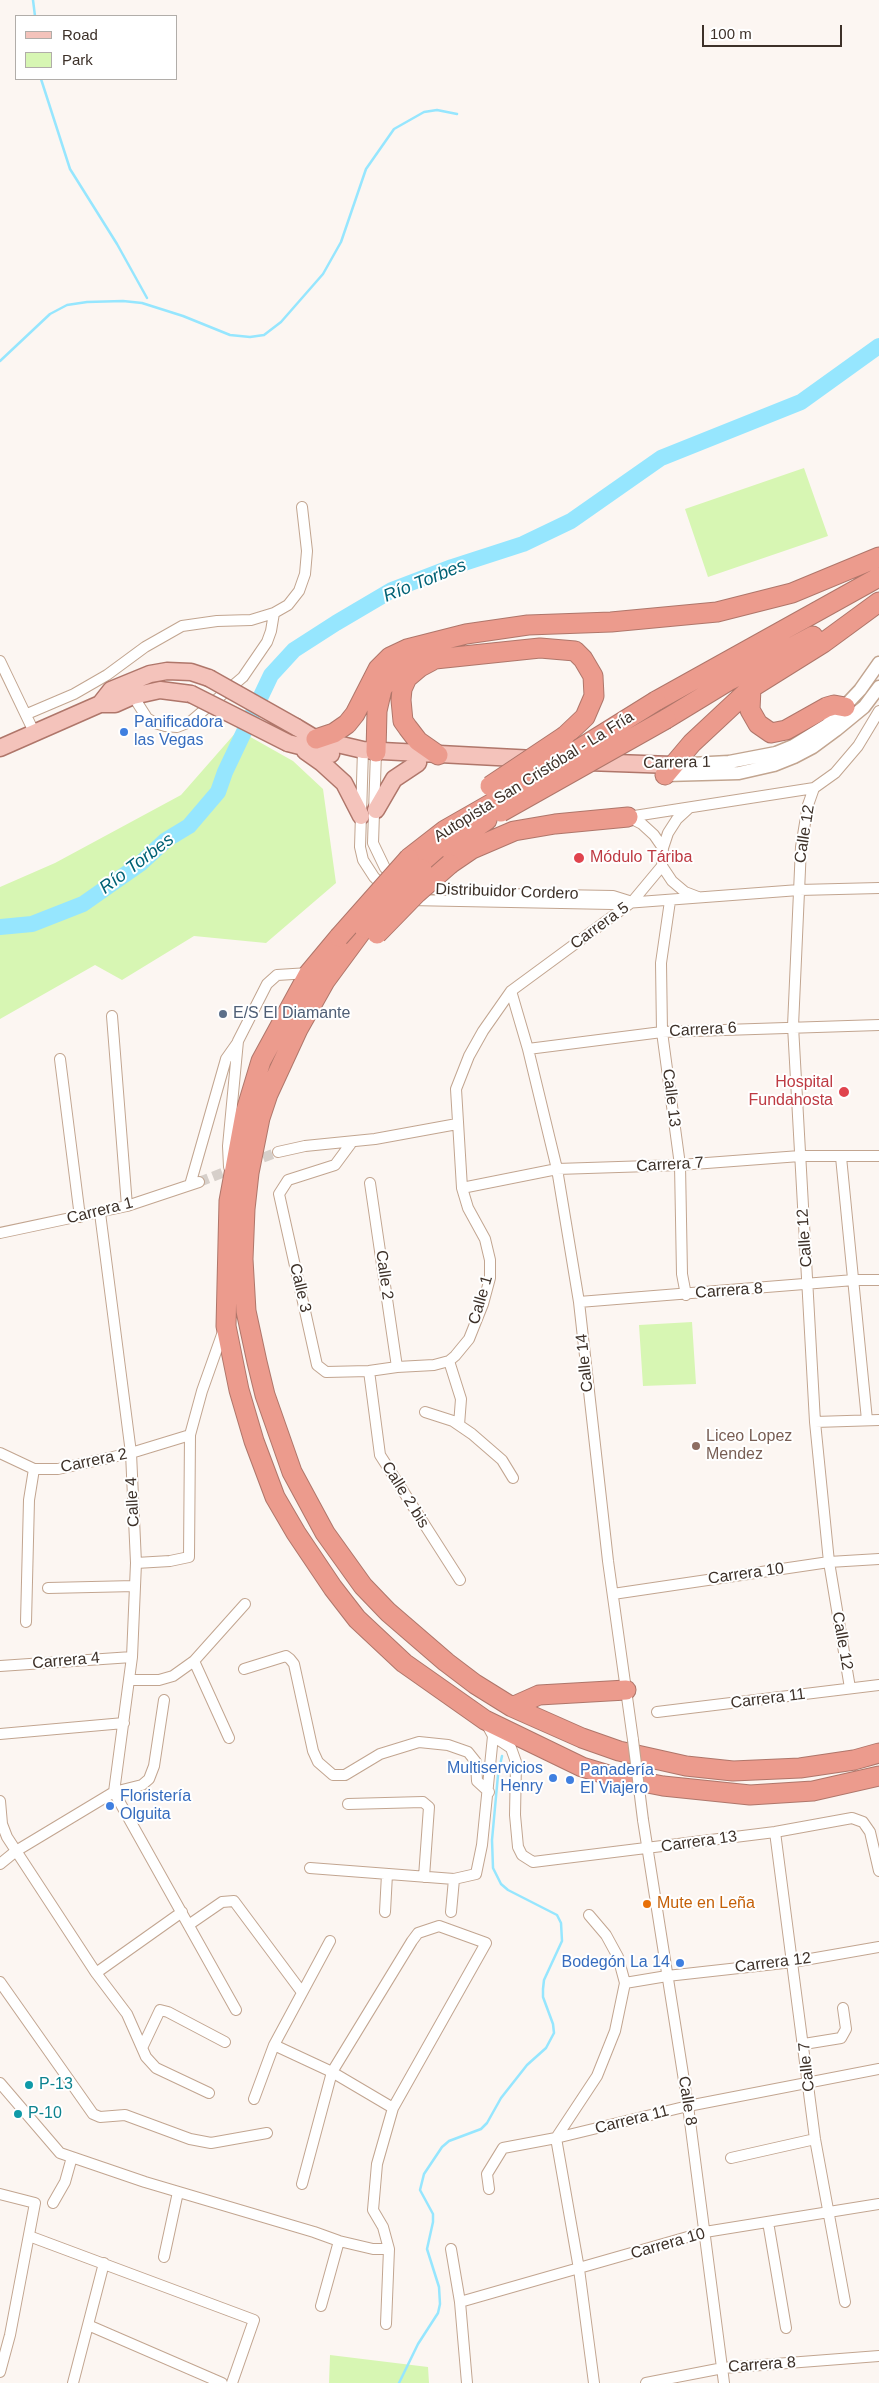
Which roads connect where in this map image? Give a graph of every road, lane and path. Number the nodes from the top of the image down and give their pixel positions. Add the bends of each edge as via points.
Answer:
1 (302, 507) dead end
2 (879, 557) edge
3 (879, 578) edge
4 (879, 601) edge
5 (274, 612) junction
6 (435, 659) junction
7 (0, 661) edge
8 (879, 663) edge
9 (370, 684) junction
10 (879, 687) edge
11 (751, 688) junction
12 (133, 696) junction
13 (100, 704) junction
14 (845, 707) junction
15 (879, 711) edge
16 (27, 714) junction
17 (34, 732) junction
18 (316, 739) junction
19 (292, 744) junction
20 (0, 748) edge
21 (438, 755) junction
22 (370, 756) junction
23 (418, 763) junction
24 (669, 770) junction
25 (814, 788) junction
26 (495, 800) junction
27 (689, 808) junction
28 (368, 813) junction
29 (628, 817) junction
30 (663, 848) junction
31 (416, 863) junction
32 (662, 866) junction
33 (879, 888) edge
34 (799, 890) junction
35 (702, 898) junction
36 (670, 901) junction
37 (632, 902) junction
38 (371, 931) junction
39 (317, 977) junction
40 (511, 991) junction
41 (112, 1016) dead end
42 (879, 1024) edge
43 (793, 1026) junction
44 (662, 1032) junction
45 (238, 1041) junction
46 (528, 1049) junction
47 (60, 1059) dead end
48 (457, 1124) junction
49 (352, 1142) junction
50 (278, 1152) tunnel mouth
51 (800, 1156) junction
52 (879, 1156) edge
53 (841, 1157) junction
54 (680, 1165) junction
55 (557, 1169) junction
56 (370, 1183) dead end
57 (462, 1188) junction
58 (229, 1201) junction
59 (127, 1206) junction
60 (100, 1213) junction
61 (80, 1217) junction
62 (0, 1232) edge
63 (854, 1280) junction
64 (879, 1280) edge
65 (809, 1285) junction
66 (686, 1295) junction
67 (578, 1302) junction
68 (226, 1326) junction
69 (449, 1360) junction
70 (397, 1367) junction
71 (369, 1371) junction
72 (425, 1412) dead end
73 (867, 1420) junction
74 (879, 1420) edge
75 (815, 1422) junction
76 (459, 1425) junction
77 (190, 1435) junction
78 (0, 1453) edge
79 (131, 1453) junction
80 (34, 1469) junction
81 (513, 1478) dead end
82 (879, 1559) edge
83 (829, 1562) junction
84 (136, 1563) junction
85 (460, 1580) dead end
86 (135, 1586) junction
87 (48, 1588) dead end
88 (613, 1594) junction
89 (245, 1604) dead end
90 (26, 1622) dead end
91 (132, 1657) junction
92 (194, 1661) junction
93 (0, 1666) edge
94 (244, 1669) dead end
95 (129, 1680) junction
96 (879, 1685) edge
97 (850, 1688) junction
98 (626, 1690) junction
99 (164, 1700) dead end
100 (512, 1706) junction
101 (657, 1712) dead end
102 (124, 1723) junction
103 (489, 1728) junction
104 (0, 1734) edge
105 (229, 1738) dead end
106 (879, 1753) edge
107 (879, 1776) edge
108 (114, 1792) junction
109 (489, 1792) junction
110 (0, 1801) edge
111 (348, 1804) dead end
112 (643, 1820) joint
113 (775, 1832) junction
114 (647, 1849) junction
115 (16, 1851) junction
116 (0, 1864) edge
117 (310, 1868) dead end
118 (879, 1871) edge
119 (387, 1874) junction
120 (424, 1877) junction
121 (454, 1879) junction
122 (182, 1912) junction
123 (385, 1912) dead end
124 (451, 1912) dead end
125 (589, 1915) dead end
126 (190, 1924) junction
127 (330, 1941) dead end
128 (879, 1947) edge
129 (793, 1962) junction
130 (96, 1973) junction
131 (667, 1976) junction
132 (0, 1982) edge
133 (625, 1983) junction
134 (301, 1991) junction
135 (843, 2008) dead end
136 (236, 2010) dead end
137 (225, 2042) dead end
138 (804, 2044) junction
139 (274, 2045) junction
140 (142, 2048) junction
141 (879, 2069) edge
142 (332, 2072) junction
143 (0, 2084) edge
144 (808, 2084) junction
145 (209, 2093) dead end
146 (254, 2099) dead end
147 (688, 2106) junction
148 (393, 2108) junction
149 (267, 2133) dead end
150 (556, 2138) junction
151 (816, 2140) junction
152 (72, 2157) junction
153 (732, 2158) dead end
154 (302, 2184) dead end
155 (489, 2189) dead end
156 (178, 2192) junction
157 (0, 2194) edge
158 (53, 2202) dead end
159 (879, 2204) edge
160 (829, 2212) junction
161 (768, 2222) junction
162 (705, 2232) junction
163 (29, 2236) junction
164 (339, 2241) junction
165 (388, 2249) junction
166 (452, 2249) dead end
167 (164, 2257) dead end
168 (104, 2263) junction
169 (579, 2269) junction
170 (460, 2302) junction
171 (845, 2302) dead end
172 (321, 2306) dead end
173 (386, 2324) dead end
174 (88, 2325) junction
175 (786, 2328) dead end
176 (5, 2335) edge
177 (879, 2356) edge
178 (723, 2368) junction
179 (0, 2372) edge
180 (73, 2383) edge
181 (222, 2383) edge
182 (232, 2383) edge
183 (467, 2383) edge
184 (594, 2383) edge
185 (646, 2383) edge
186 (724, 2383) edge

1 - 5 street via 307,551 305,574 288,605
2 - 9 highway via 792,593 717,612 611,622 528,624 466,634 407,649 390,657 378,668
3 - 26 highway, Autopista San Cristóbal - La Fría, bridge via 656,700
4 - 11 highway via 822,643
4 - 26 highway, Autopista San Cristóbal - La Fría, bridge via 730,680 666,720
5 - 12 street via 267,642 243,677 190,722 177,727 155,723 147,718
5 - 16 street via 251,620 217,620 182,626 74,694
6 - 21 highway via 407,678 401,700 403,721 418,741
6 - 22 highway via 404,666 382,689
6 - 26 highway, bridge via 540,648 575,651 594,676 594,696 585,717
7 - 16 street
8 - 14 street, Carrera 1
9 - 18 highway via 347,724
9 - 22 highway
10 - 24 street, Carrera 1 via 864,707 813,747 774,765 739,773
11 - 14 highway via 750,710 758,724 771,733 786,730 827,707
11 - 24 highway via 692,743
12 - 13 main road via 115,704
12 - 19 main road, bridge via 160,690 192,694
13 - 17 main road
13 - 18 main road, bridge via 111,690 150,674 191,672 209,678
14 - 24 street, Carrera 1 via 809,738 776,753
15 - 25 street via 858,746 834,773
16 - 17 street
17 - 20 main road
18 - 22 main road
19 - 22 main road
19 - 28 main road via 322,763 344,783
21 - 22 main road, Carrera 1
21 - 24 main road, Carrera 1
22 - 23 main road
22 - 28 street
22 - 28 street, Distribuidor Cordero
23 - 24 main road
23 - 28 main road via 394,779
25 - 27 street
25 - 34 street, Calle 12 via 801,847
26 - 31 highway, Autopista San Cristóbal - La Fría via 464,834
26 - 31 highway, Autopista San Cristóbal - La Fría via 445,830
27 - 29 street
27 - 30 street via 677,819
28 - 37 street, Distribuidor Cordero via 373,843 385,868 404,882 423,889 613,896
28 - 37 street via 360,847 363,860 390,893 404,899
29 - 30 street via 642,824
29 - 38 highway, bridge via 514,831 472,849
30 - 32 street
31 - 38 highway, Autopista San Cristóbal - La Fría, bridge
31 - 39 highway, Autopista San Cristóbal - La Fría, bridge via 339,937
32 - 35 street via 685,892
32 - 37 street
33 - 34 street, Carrera 5
34 - 35 street, Carrera 5
34 - 43 street, Calle 12
35 - 36 street, Carrera 5
36 - 37 street, Carrera 5
36 - 44 street, Calle 13 via 661,963
37 - 40 street, Carrera 5
38 - 39 highway, Autopista San Cristóbal - La Fría
39 - 45 street via 277,975 267,984
39 - 58 highway, Autopista San Cristóbal - La Fría via 261,1061 245,1114
39 - 100 highway, Autopista San Cristóbal - La Fría via 298,1029 268,1094 249,1173 244,1285 246,1311 265,1395 292,1472 325,1533 363,1586 446,1662
40 - 46 street, Calle 14
40 - 48 street, Carrera 5 via 483,1031 456,1088
41 - 59 street
42 - 43 street, Carrera 6
43 - 44 street, Carrera 6
43 - 51 street, Calle 12
44 - 46 street, Carrera 6
44 - 54 street, Calle 13
45 - 58 street via 228,1146
45 - 59 street, Carrera 1 via 226,1059 194,1184
46 - 55 street, Calle 14
47 - 61 street
48 - 49 street
48 - 57 street, Calle 1
49 - 50 street
49 - 71 street, Calle 3 via 335,1165 288,1180 279,1194 317,1365 326,1372
51 - 53 street, Carrera 7
51 - 54 street, Carrera 7
51 - 65 street, Calle 12
52 - 53 street, Carrera 7
53 - 63 street
54 - 55 street, Carrera 7
54 - 66 street, Calle 13 via 682,1274
55 - 57 street, Carrera 7
55 - 67 street, Calle 14
56 - 70 street, Calle 2
57 - 69 street, Calle 1 via 484,1239 490,1260 490,1278 469,1339
58 - 68 highway, Autopista San Cristóbal - La Fría
59 - 60 street, Carrera 1
60 - 61 street, Carrera 1
60 - 79 street, Calle 4
61 - 62 street, Carrera 1
63 - 64 street, Carrera 8
63 - 65 street, Carrera 8
63 - 73 street
65 - 66 street, Carrera 8
65 - 75 street, Calle 12
66 - 67 street, Carrera 8
67 - 88 street, Calle 14
68 - 77 street via 202,1390
68 - 103 highway, Autopista San Cristóbal - La Fría via 244,1407 268,1481 314,1560 358,1619 381,1642
69 - 70 street via 427,1366
69 - 76 street via 461,1399
70 - 71 street, Calle 3
71 - 85 street, Calle 2 bis via 380,1455
72 - 76 street
73 - 74 street
73 - 75 street
75 - 83 street, Calle 12
76 - 81 street via 502,1460
77 - 79 street, Carrera 2
77 - 84 street via 189,1557 170,1562
78 - 80 street, Carrera 2
79 - 80 street, Carrera 2 via 77,1466
79 - 84 street, Calle 4
80 - 90 street via 29,1500
82 - 83 street, Carrera 10
83 - 88 street, Carrera 10
83 - 97 street, Calle 12
84 - 86 street, Calle 4
86 - 87 street
86 - 91 street, Calle 4
88 - 98 street, Calle 14
89 - 92 street
91 - 93 street, Carrera 4
91 - 95 street, Calle 4
92 - 95 street via 173,1676 159,1680
92 - 105 street
94 - 109 street via 286,1656 290,1659 294,1664 313,1751 318,1762 333,1775 345,1775 380,1754 419,1742 448,1745 468,1752 476,1762 477,1781
95 - 102 street, Calle 4
96 - 97 street, Carrera 11
97 - 101 street, Carrera 11
98 - 100 highway via 540,1695
98 - 112 street, Calle 14, bridge
99 - 108 street via 149,1779 142,1785
100 - 106 highway, Autopista San Cristóbal - La Fría via 619,1751 686,1766 768,1771
102 - 104 street
102 - 108 street, Calle 4
103 - 107 highway, Autopista San Cristóbal - La Fría via 582,1767 663,1786 750,1795 783,1794 848,1785
103 - 109 street
103 - 114 street, Carrera 13 via 511,1748 516,1762 515,1815 518,1847 522,1855 533,1862
108 - 115 street
108 - 122 street
109 - 121 street via 478,1869 470,1877
110 - 115 street via 2,1824
111 - 120 street via 423,1802 429,1807
112 - 114 street, Calle 8
113 - 114 street, Carrera 13
113 - 118 street, Carrera 13 via 852,1818 863,1822 870,1832
113 - 129 street, Calle 7
114 - 131 street, Calle 8
115 - 116 street
115 - 130 street
117 - 119 street
119 - 120 street
119 - 123 street
120 - 121 street
121 - 124 street
122 - 126 street
122 - 130 street
125 - 133 street via 614,1950
126 - 134 street via 222,1902 234,1901
126 - 136 street
127 - 134 street
128 - 129 street, Carrera 12
129 - 131 street, Carrera 12
129 - 138 street, Calle 7
130 - 140 street via 127,2014
131 - 133 street, Carrera 12
131 - 147 street, Calle 8
132 - 149 street via 93,2114 100,2117 124,2115 190,2139 211,2143
133 - 150 street via 614,2031 597,2076
134 - 139 street
135 - 138 street via 846,2029 841,2038
137 - 140 street via 160,2010
138 - 144 street, Calle 7
139 - 142 street
139 - 146 street
140 - 145 street via 156,2068
141 - 144 street, Carrera 11
142 - 148 street
142 - 148 street via 418,1933 439,1926 486,1944
142 - 154 street
143 - 152 street via 60,2153
144 - 147 street, Carrera 11
144 - 151 street, Calle 7
147 - 150 street, Carrera 11
147 - 162 street, Calle 8
148 - 165 street via 377,2164 372,2210 383,2228
150 - 155 street, Carrera 11 via 503,2148 488,2174
150 - 169 street
151 - 153 street
151 - 160 street, Calle 7
152 - 156 street
152 - 158 street via 65,2182
156 - 164 street
156 - 167 street
157 - 163 street via 36,2203
159 - 160 street, Carrera 10
160 - 161 street, Carrera 10
160 - 171 street, Calle 7
161 - 162 street, Carrera 10
161 - 175 street
162 - 169 street, Carrera 10
162 - 178 street, Calle 8
163 - 168 street
163 - 176 street
164 - 165 street
164 - 172 street
165 - 173 street
166 - 170 street
168 - 174 street
168 - 182 street via 254,2320
169 - 170 street, Carrera 10
169 - 184 street
170 - 183 street
174 - 180 street
174 - 181 street
176 - 179 street
177 - 178 street, Carrera 8
178 - 185 street, Carrera 8
178 - 186 street, Calle 8

